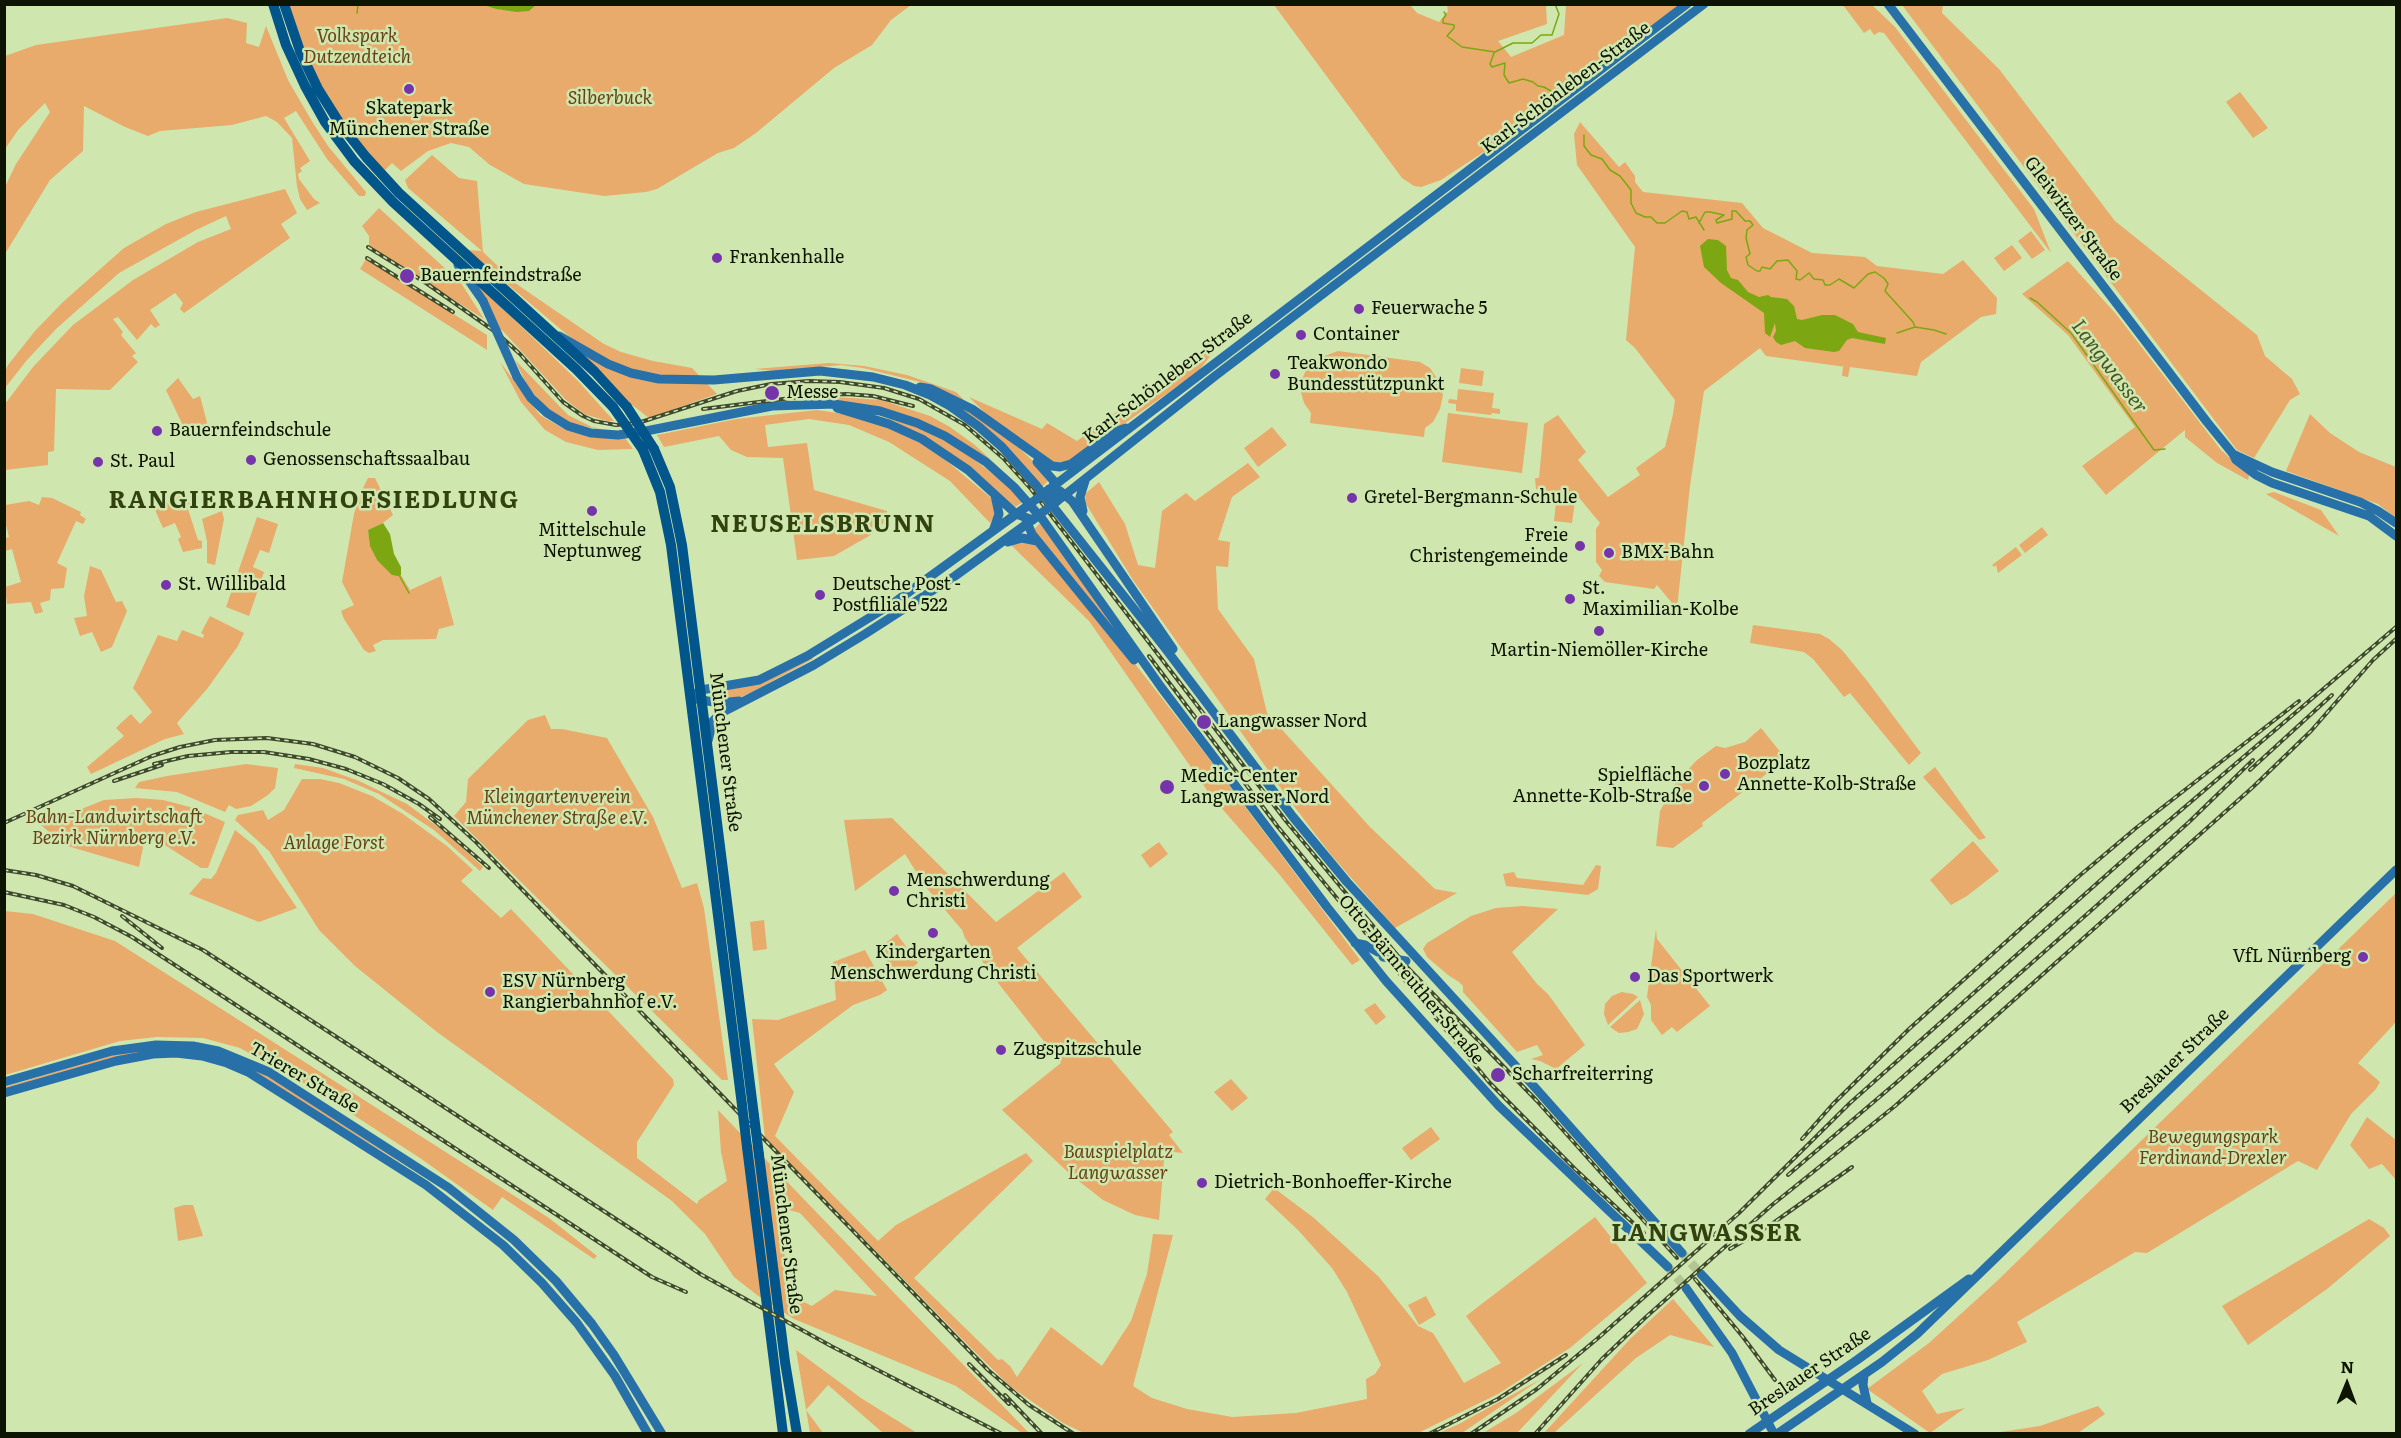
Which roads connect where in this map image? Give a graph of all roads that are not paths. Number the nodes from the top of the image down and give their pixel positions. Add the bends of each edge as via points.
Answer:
1 (273, 4) edge
2 (284, 4) edge
3 (1688, 4) edge
4 (1704, 4) edge
5 (1888, 4) edge
6 (1535, 121) junction
7 (1537, 131) junction
8 (358, 148) junction
9 (346, 152) junction
10 (387, 188) junction
11 (447, 252) junction
12 (549, 330) junction
13 (905, 385) junction
14 (823, 403) junction
15 (1131, 427) junction
16 (1028, 451) junction
17 (2233, 454) junction
18 (1086, 478) junction
19 (994, 493) junction
20 (1066, 494) junction
21 (1052, 495) junction
22 (1016, 514) junction
23 (1029, 516) junction
24 (1087, 521) junction
25 (2397, 523) edge
26 (993, 532) junction
27 (2397, 536) edge
28 (1037, 541) junction
29 (995, 548) junction
30 (1180, 668) junction
31 (1161, 687) junction
32 (698, 696) junction
33 (747, 700) junction
34 (707, 744) junction
35 (2397, 870) edge
36 (1355, 943) junction
37 (1426, 969) junction
38 (4, 1082) edge
39 (4, 1093) edge
40 (435, 1178) junction
41 (426, 1185) junction
42 (488, 1217) junction
43 (481, 1226) junction
44 (1682, 1253) tunnel mouth
45 (1668, 1267) tunnel mouth
46 (1701, 1274) tunnel mouth
47 (1977, 1274) junction
48 (1686, 1288) tunnel mouth
49 (1857, 1360) junction
50 (1864, 1375) junction
51 (1827, 1381) junction
52 (1842, 1389) junction
53 (1867, 1403) junction
54 (636, 1411) junction
55 (648, 1412) junction
56 (1768, 1421) junction
57 (648, 1434) edge
58 (662, 1434) edge
59 (783, 1434) edge
60 (797, 1434) edge
61 (1749, 1434) edge
62 (1775, 1434) edge
63 (1915, 1434) edge

1 - 9 main road, Münchener Straße via 305,86
2 - 8 main road, Münchener Straße via 314,81
3 - 6 main road, Karl-Schönleben-Straße
4 - 7 main road, Karl-Schönleben-Straße
5 - 17 main road, Gleiwitzer Straße
6 - 7 main road
6 - 15 main road, Karl-Schönleben-Straße
7 - 18 main road, Karl-Schönleben-Straße
8 - 9 main road
8 - 10 main road, Münchener Straße
9 - 10 main road, Münchener Straße
10 - 11 main road, Münchener Straße
10 - 12 main road, Münchener Straße
11 - 14 main road, Otto-Bärnreuther-Straße, bridge via 483,301 517,377 535,402 556,420 575,429 603,435 646,431 772,406
11 - 32 main road, Münchener Straße, bridge via 613,406 643,450 657,483 668,528
12 - 13 main road, Otto-Bärnreuther-Straße via 608,364 659,379 714,380 830,372
12 - 32 main road, Münchener Straße, bridge via 627,407 654,449 670,488 679,523
13 - 16 main road, Otto-Bärnreuther-Straße via 931,389 963,405 998,426
13 - 30 main road, Otto-Bärnreuther-Straße via 956,410 1002,447
14 - 19 main road, Otto-Bärnreuther-Straße via 922,439 962,465
14 - 31 main road, Otto-Bärnreuther-Straße via 873,410 917,423 961,445 993,468 1046,524
15 - 16 main road, Otto-Bärnreuther-Straße via 1114,432 1063,467 1047,464
15 - 21 main road, Karl-Schönleben-Straße
16 - 21 main road, Otto-Bärnreuther-Straße via 1050,476
17 - 25 main road, Gleiwitzer Straße via 2272,472 2360,502
17 - 27 main road, Gleiwitzer Straße via 2260,477 2369,516
18 - 20 main road, Karl-Schönleben-Straße
18 - 24 main road, Otto-Bärnreuther-Straße via 1080,502
19 - 22 main road, Otto-Bärnreuther-Straße
19 - 26 main road via 999,514
20 - 21 main road, Karl-Schönleben-Straße
20 - 24 main road, Otto-Bärnreuther-Straße
21 - 23 main road, Karl-Schönleben-Straße, bridge
21 - 23 main road, Karl-Schönleben-Straße, bridge via 1035,500
22 - 23 main road, Karl-Schönleben-Straße
22 - 26 main road, Karl-Schönleben-Straße
23 - 28 main road, Otto-Bärnreuther-Straße
23 - 29 main road, Karl-Schönleben-Straße
24 - 30 main road, Otto-Bärnreuther-Straße via 1174,651
26 - 32 main road, Karl-Schönleben-Straße via 895,602 782,670
28 - 29 main road via 1019,538
28 - 31 main road, Otto-Bärnreuther-Straße via 1149,678
29 - 33 main road, Karl-Schönleben-Straße via 865,634
30 - 37 main road, Otto-Bärnreuther-Straße via 1324,855
31 - 36 main road, Otto-Bärnreuther-Straße
32 - 33 main road, Karl-Schönleben-Straße via 723,704
32 - 34 main road, Münchener Straße
32 - 59 main road, Münchener Straße, bridge
33 - 34 main road, Karl-Schönleben-Straße via 715,719
34 - 60 main road, Münchener Straße, bridge
35 - 47 main road, Breslauer Straße
36 - 37 main road
36 - 45 main road, Otto-Bärnreuther-Straße via 1484,1090
37 - 44 main road, Otto-Bärnreuther-Straße
38 - 40 main road, Trierer Straße via 135,1047 171,1044 207,1048 269,1072
39 - 41 main road, Trierer Straße via 140,1056 202,1056 258,1077
40 - 41 main road via 434,1186
40 - 42 main road, Trierer Straße
41 - 43 main road, Trierer Straße
42 - 43 main road
42 - 55 main road, Trierer Straße via 579,1308 614,1355
43 - 54 main road, Trierer Straße via 567,1311
46 - 51 main road via 1762,1336
47 - 49 main road, Breslauer Straße
47 - 50 main road, Breslauer Straße via 1917,1334
48 - 56 main road via 1732,1353
49 - 50 main road via 1857,1370
49 - 51 main road, Breslauer Straße
50 - 52 main road, Breslauer Straße
50 - 53 main road
51 - 52 main road
51 - 56 main road, Breslauer Straße
52 - 53 main road
52 - 62 main road, Breslauer Straße
53 - 63 main road
54 - 55 main road via 644,1417
54 - 57 main road, Trierer Straße
55 - 58 main road, Trierer Straße
56 - 61 main road, Breslauer Straße
56 - 62 main road

